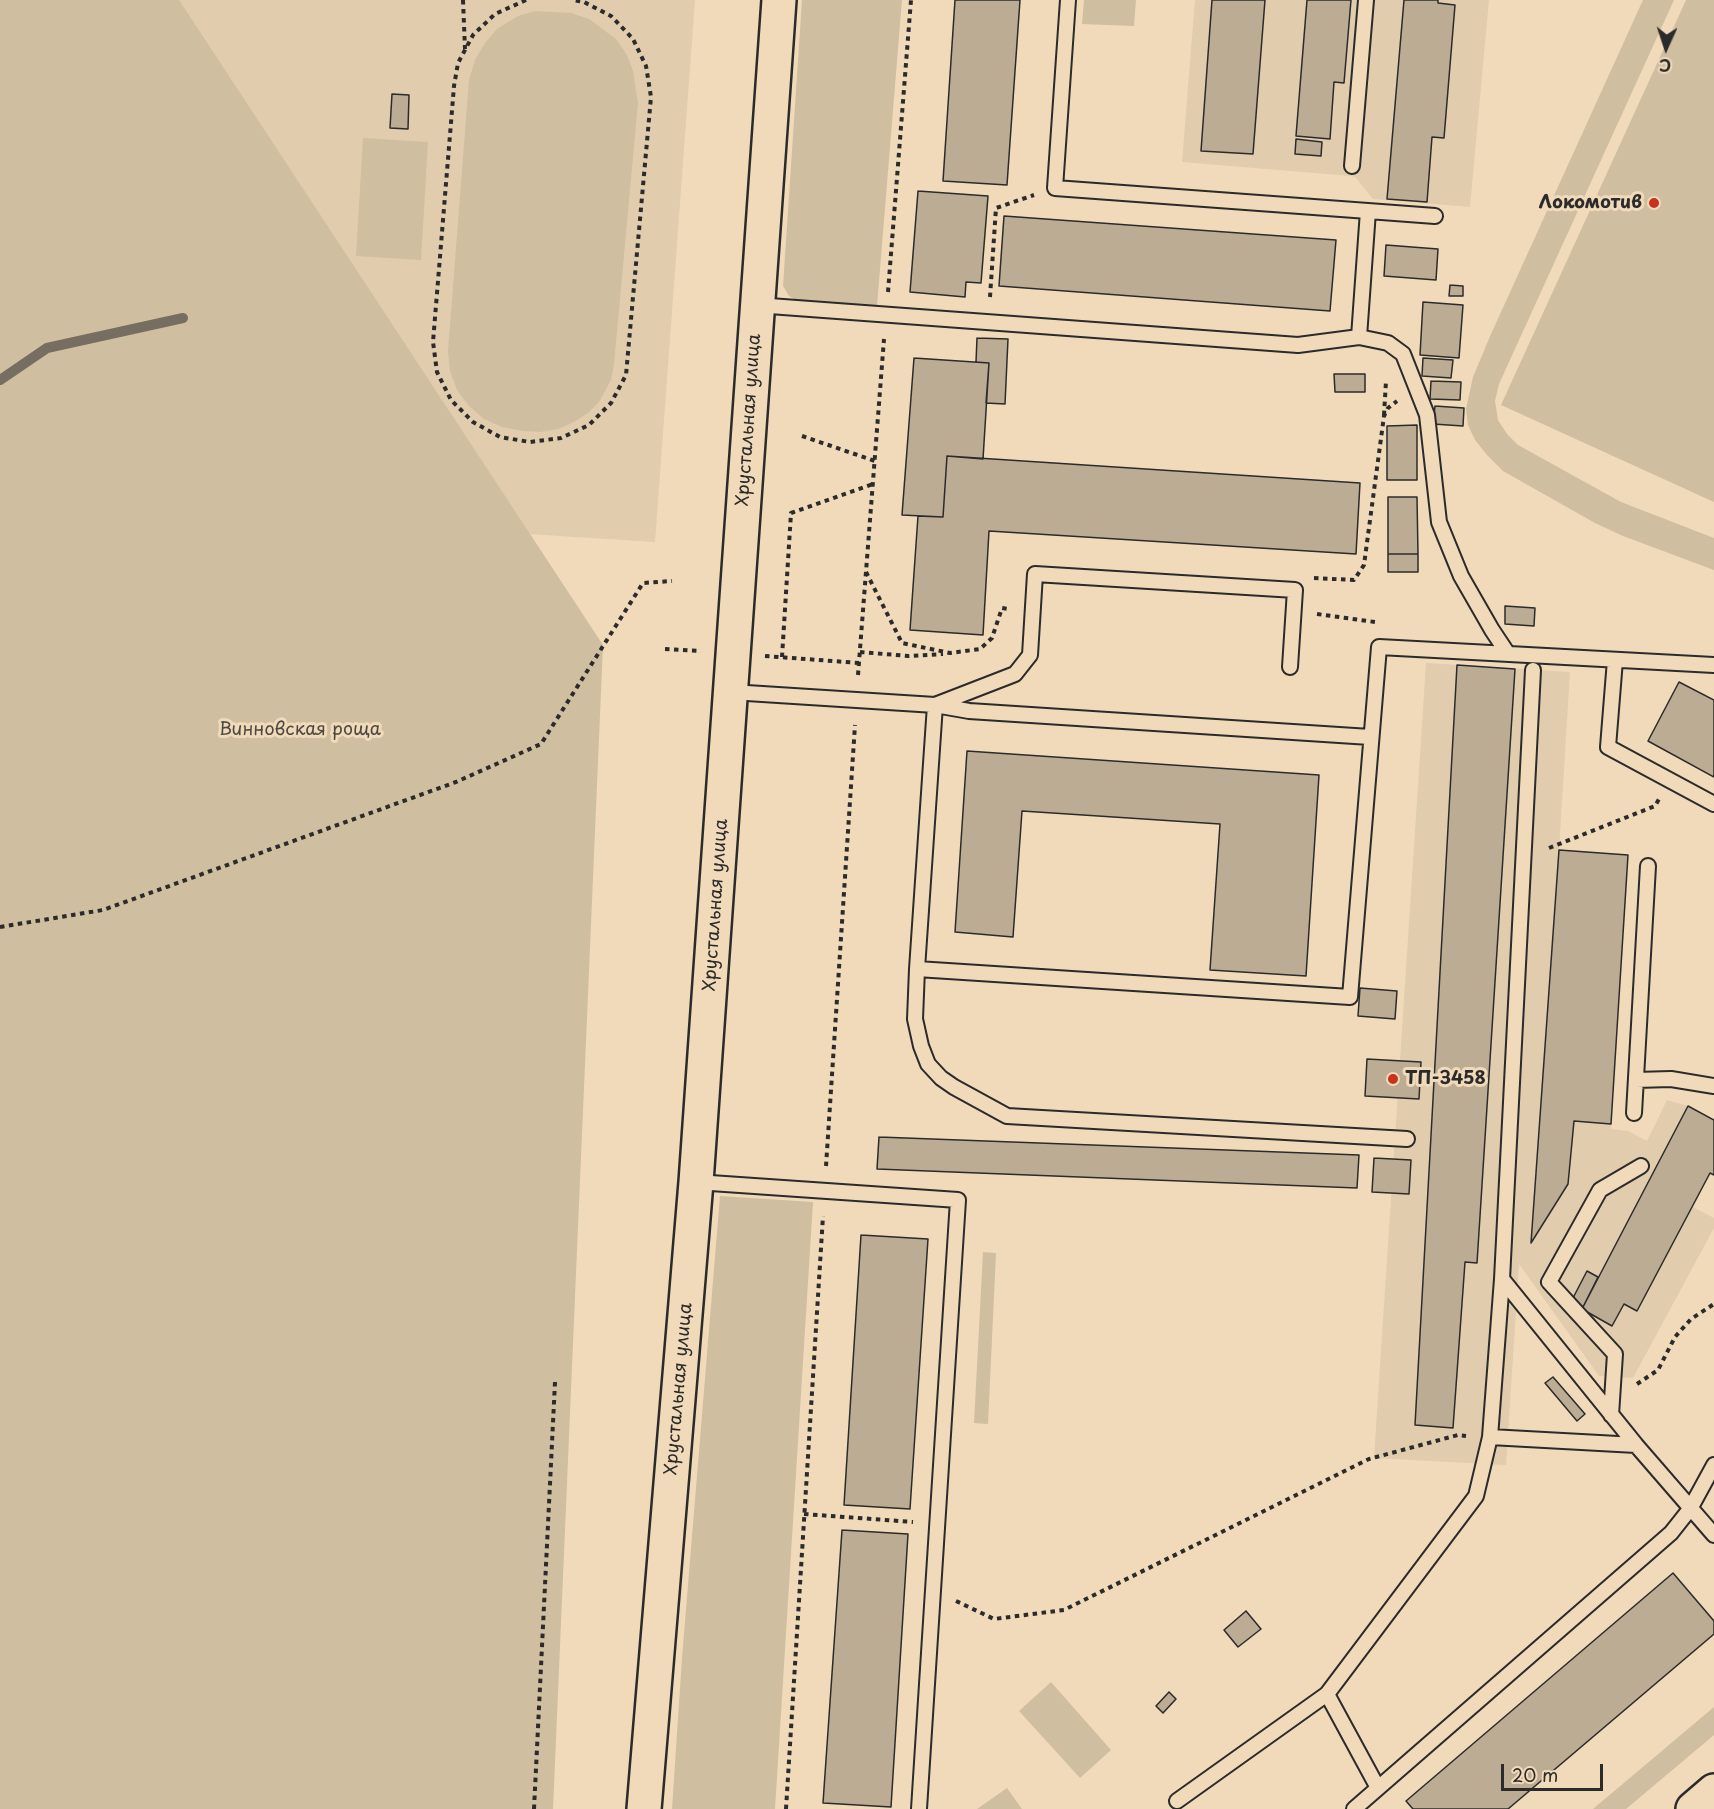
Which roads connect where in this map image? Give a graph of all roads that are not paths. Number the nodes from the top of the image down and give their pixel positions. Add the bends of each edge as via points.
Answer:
1 (779, 0) edge
2 (1068, 0) edge
3 (1366, 0) edge
4 (1352, 166) dead end
5 (1368, 211) junction
6 (1435, 216) dead end
7 (756, 305) junction
8 (1359, 337) junction
9 (1508, 654) junction
10 (1616, 660) junction
11 (1714, 665) edge
12 (1290, 666) dead end
13 (1533, 670) dead end
14 (731, 692) junction
15 (935, 705) junction
16 (1370, 737) junction
17 (1714, 804) edge
18 (1648, 866) dead end
19 (917, 969) junction
20 (1636, 1080) junction
21 (1714, 1086) edge
22 (1634, 1113) dead end
23 (1407, 1139) dead end
24 (1641, 1166) dead end
25 (696, 1182) junction
26 (1502, 1279) junction
27 (1611, 1415) junction
28 (1490, 1437) junction
29 (1636, 1445) junction
30 (1714, 1465) edge
31 (1690, 1509) junction
32 (1714, 1535) edge
33 (1327, 1695) junction
34 (1378, 1788) junction
35 (1714, 1791) edge
36 (1177, 1801) dead end
37 (644, 1809) edge
38 (919, 1809) edge
39 (1354, 1809) edge
40 (1693, 1809) edge

1 - 7 main road, Хрустальная улица
2 - 5 lane via 1055,188
3 - 4 lane
5 - 6 lane
5 - 8 lane
7 - 8 lane via 1298,345
7 - 14 main road, Хрустальная улица
8 - 9 lane via 1388,344 1403,354 1426,415 1438,522 1461,576
9 - 10 lane
9 - 16 lane via 1379,647
10 - 11 lane
10 - 17 lane via 1608,747
12 - 15 lane via 1295,590 1035,574 1030,655 1015,674
13 - 26 lane
14 - 15 lane
14 - 25 main road, Хрустальная улица
15 - 16 lane via 969,711
15 - 19 lane
16 - 19 lane via 1350,997
18 - 20 lane
19 - 23 lane via 915,1019 928,1064 947,1082 1007,1116
20 - 21 lane via 1671,1079
20 - 22 lane
24 - 27 lane via 1600,1190 1549,1282 1615,1354
25 - 37 main road, Хрустальная улица
25 - 38 lane via 958,1200
26 - 27 lane
26 - 28 lane
27 - 29 lane
28 - 29 lane
28 - 33 lane via 1476,1496
29 - 31 lane
30 - 31 lane
31 - 32 lane
31 - 34 lane via 1671,1533
33 - 34 lane
33 - 36 lane
34 - 39 lane
35 - 40 main road

